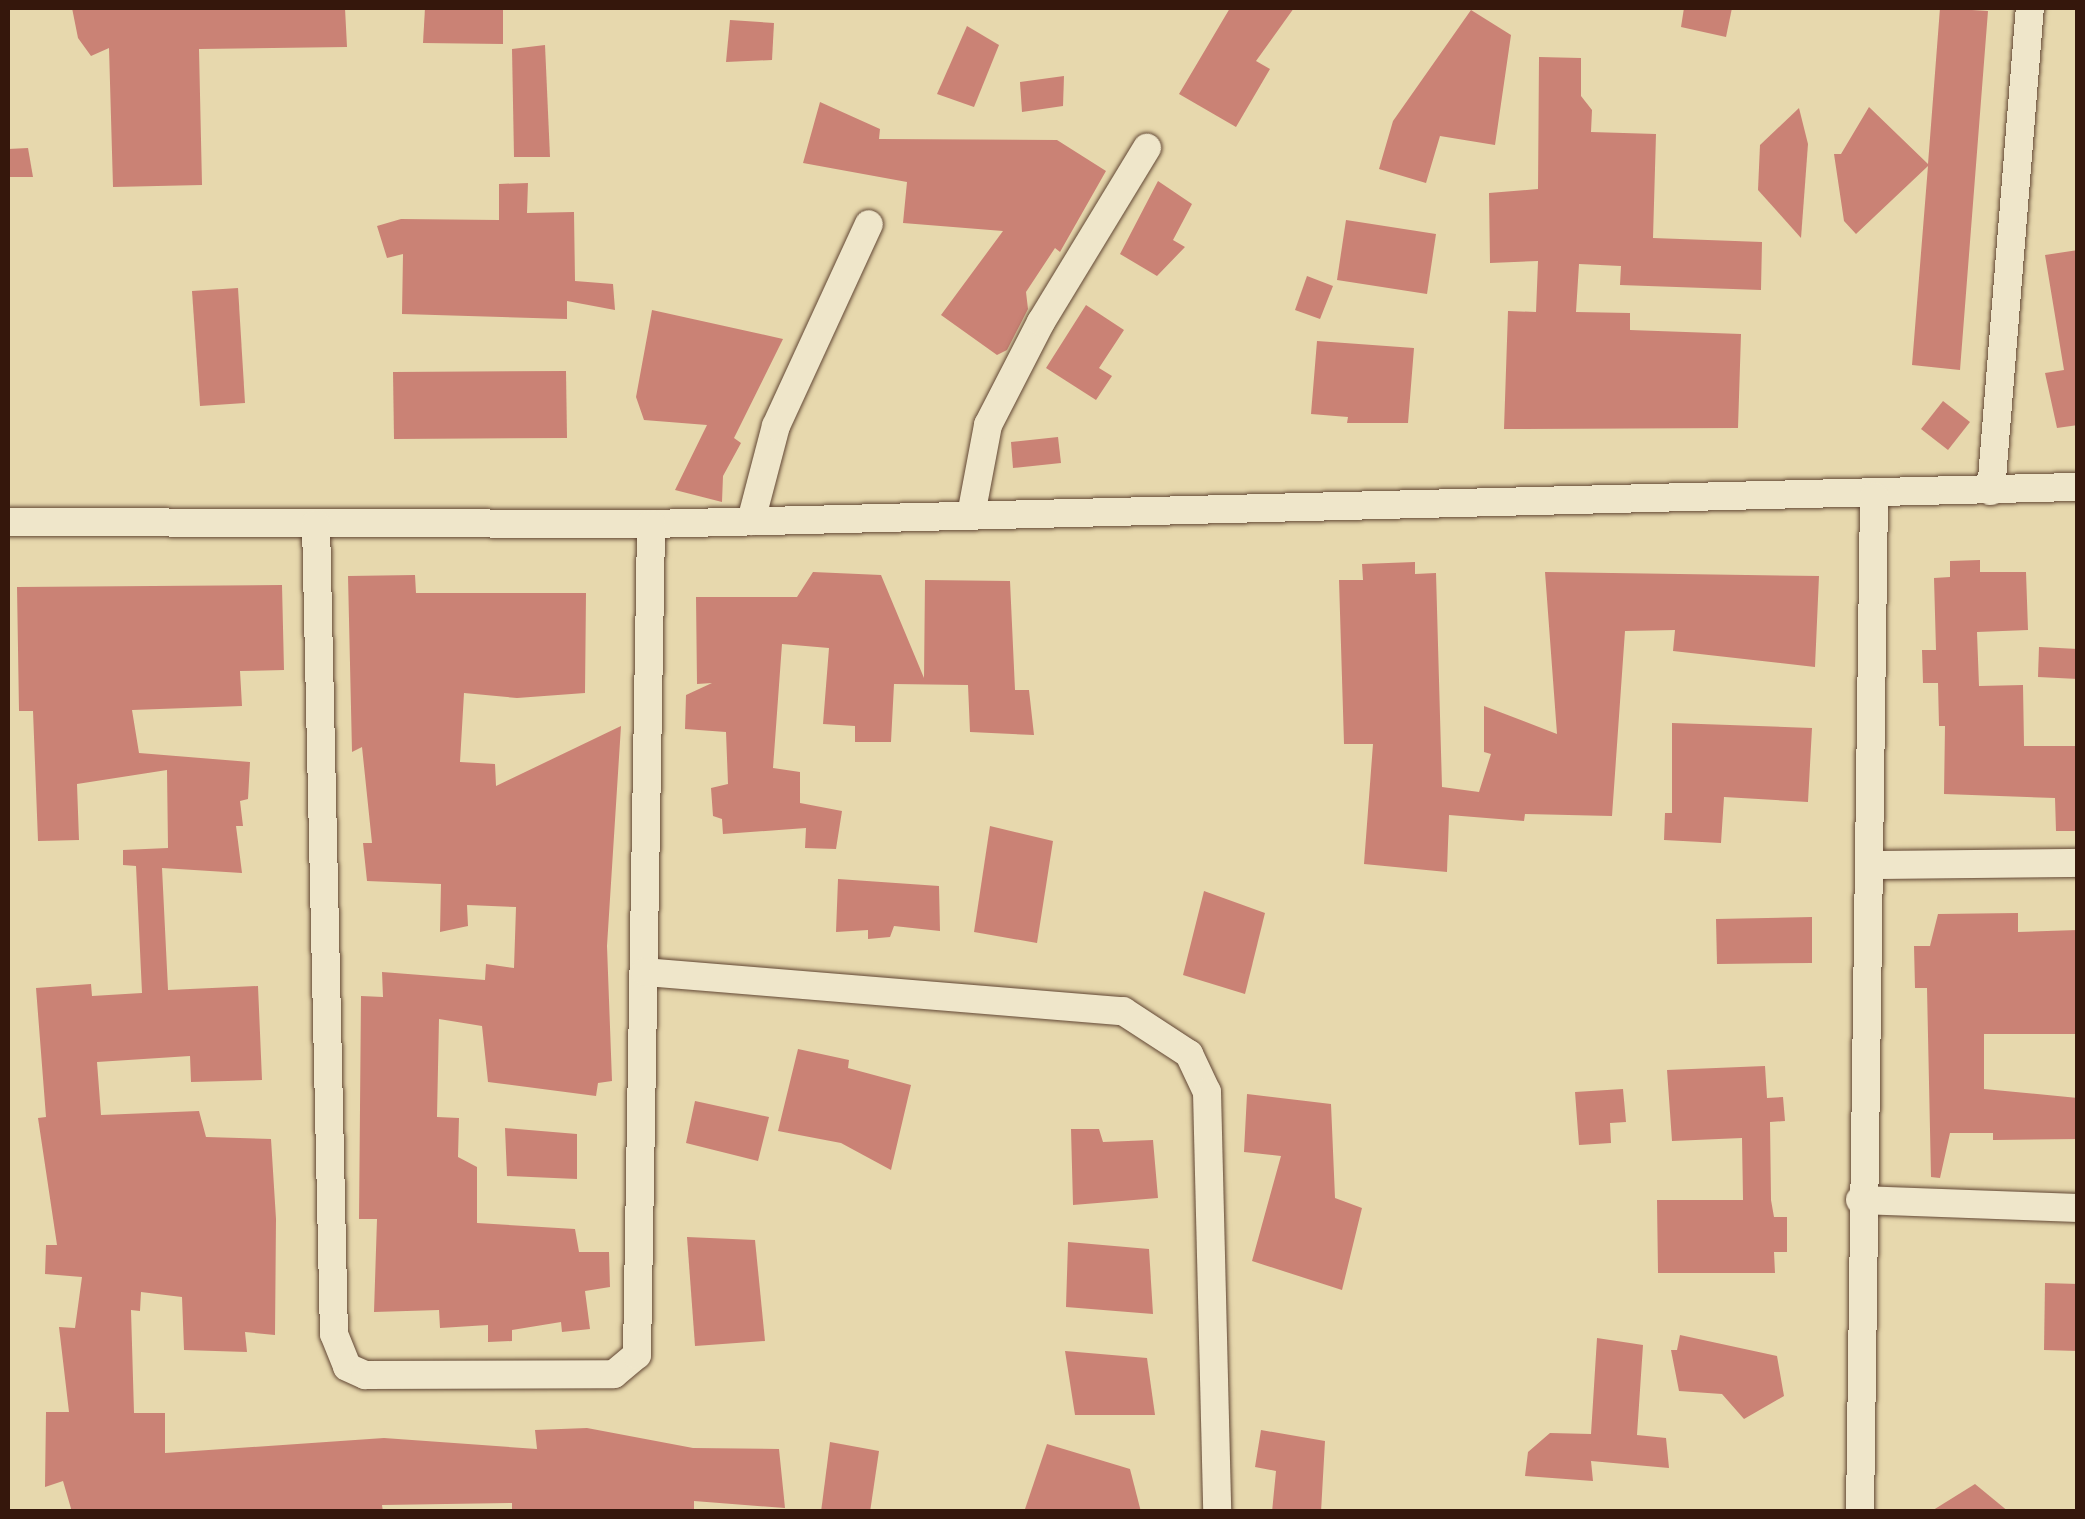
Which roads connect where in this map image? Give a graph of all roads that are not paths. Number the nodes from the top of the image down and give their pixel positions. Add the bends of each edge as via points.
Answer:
1 (2030, 8) edge
2 (1146, 148) dead end
3 (868, 224) dead end
4 (2078, 487) edge
5 (1992, 491) junction
6 (1874, 496) junction
7 (971, 514) junction
8 (752, 521) junction
9 (8, 522) edge
10 (316, 524) junction
11 (651, 524) junction
12 (2078, 863) edge
13 (1870, 865) junction
14 (645, 972) junction
15 (1860, 1200) junction
16 (2078, 1208) edge
17 (1216, 1512) edge
18 (1860, 1512) edge

1 - 5 street
2 - 7 street via 988,425
3 - 8 street via 776,426
4 - 5 street
5 - 6 street
6 - 7 street
6 - 13 street
7 - 8 street
8 - 11 street
9 - 10 street
10 - 11 street
10 - 14 street via 334,1334 346,1367 365,1374 614,1374 627,1368 639,1342
11 - 14 street
12 - 13 street
13 - 15 street
14 - 17 street via 1122,1011 1189,1054 1207,1092
15 - 16 street
15 - 18 street

